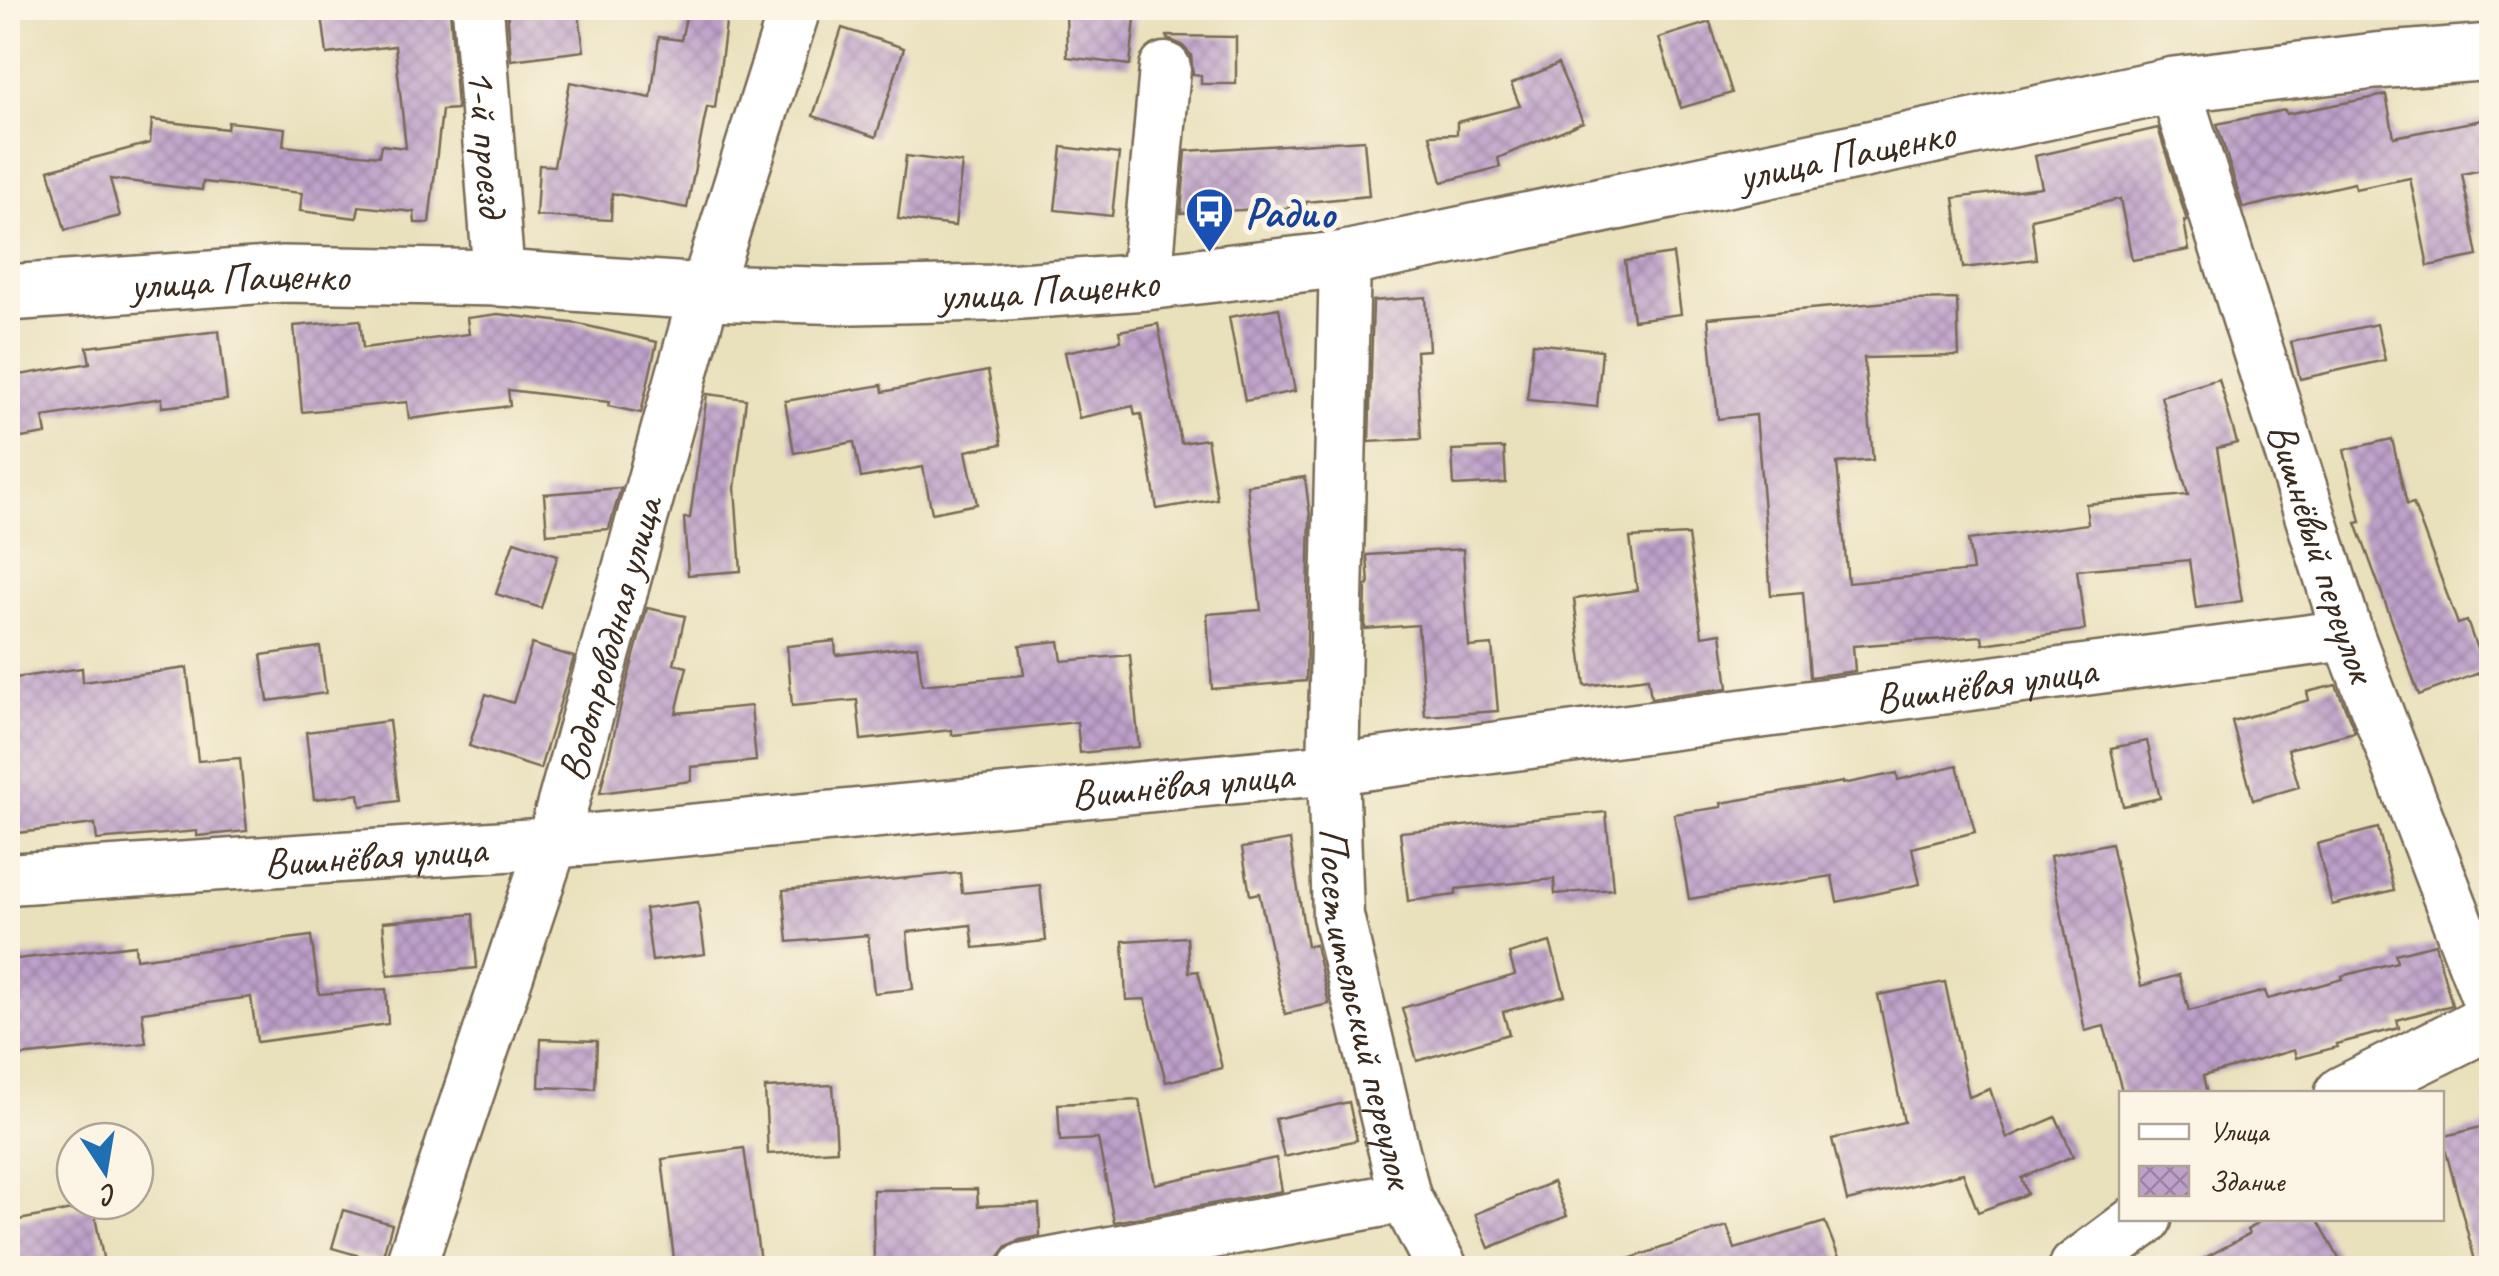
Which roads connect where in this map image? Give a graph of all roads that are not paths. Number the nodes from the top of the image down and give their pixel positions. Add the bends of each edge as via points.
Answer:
1 (478, 8) edge
2 (796, 8) edge
3 (2492, 52) edge
4 (1165, 68) dead end
5 (2174, 85) junction
6 (1345, 259) junction
7 (498, 278) junction
8 (1146, 282) junction
9 (705, 292) junction
10 (8, 293) edge
11 (2348, 635) junction
12 (1333, 769) junction
13 (552, 843) junction
14 (8, 878) edge
15 (2492, 1011) edge
16 (2492, 1020) edge
17 (2348, 1091) edge
18 (1405, 1198) junction
19 (410, 1268) edge
20 (1025, 1268) edge
21 (1442, 1268) edge

1 - 7 street, 1-й проезд
2 - 9 street, Водопроводная улица
3 - 5 street, улица Пащенко
4 - 8 street
5 - 6 street, улица Пащенко
5 - 11 street, Вишнёвый переулок
6 - 8 street, улица Пащенко
6 - 12 street, Посетительский переулок
7 - 9 street, улица Пащенко
7 - 10 street, улица Пащенко via 283,274
8 - 9 street, улица Пащенко via 852,296
9 - 13 street, Водопроводная улица
11 - 12 street, Вишнёвая улица
11 - 15 street, Вишнёвый переулок
12 - 13 street, Вишнёвая улица
12 - 18 street, Посетительский переулок via 1338,916
13 - 14 street, Вишнёвая улица
13 - 19 street, Водопроводная улица
16 - 17 street
18 - 20 street
18 - 21 street, Посетительский переулок

